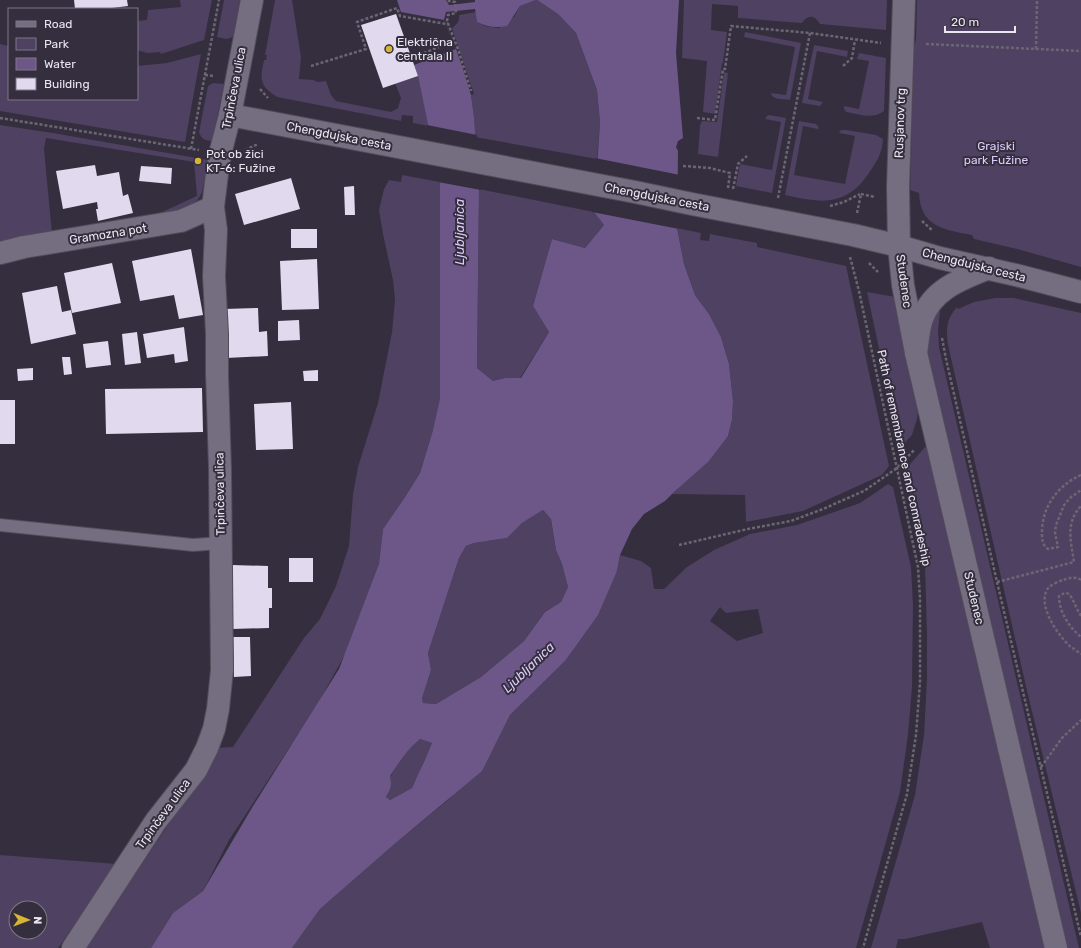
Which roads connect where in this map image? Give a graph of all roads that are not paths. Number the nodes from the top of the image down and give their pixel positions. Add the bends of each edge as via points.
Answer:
1 (252, 0) edge
2 (904, 0) edge
3 (230, 115) junction
4 (213, 207) junction
5 (899, 246) junction
6 (0, 253) edge
7 (989, 268) junction
8 (1081, 292) edge
9 (916, 354) junction
10 (0, 525) edge
11 (221, 544) junction
12 (72, 948) edge
13 (1056, 948) edge

1 - 3 street, Trpinčeva ulica
2 - 5 street, Rusjanov trg
3 - 4 street, Trpinčeva ulica via 219,161
3 - 5 street, Chengdujska cesta via 635,192
4 - 6 street, Gramozna pot via 181,221
4 - 11 street, Trpinčeva ulica via 216,230 214,276
5 - 7 street, Chengdujska cesta
5 - 9 street, Studenec via 903,285
7 - 8 street, Chengdujska cesta
7 - 9 street via 951,285 932,301 922,319
9 - 13 street, Studenec
10 - 11 lane via 193,545
11 - 12 street, Trpinčeva ulica via 222,670 218,709 210,742 196,770 156,821

